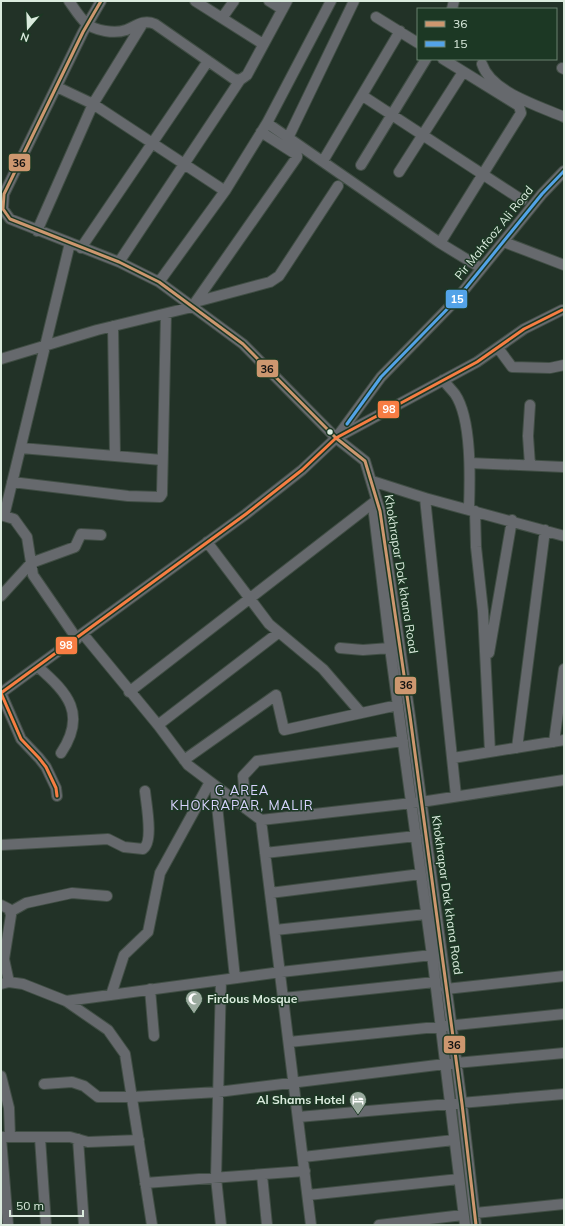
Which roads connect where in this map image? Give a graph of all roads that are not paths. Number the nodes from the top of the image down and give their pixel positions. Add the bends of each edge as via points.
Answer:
1 (69, 1) edge
2 (101, 1) edge
3 (195, 1) edge
4 (234, 1) edge
5 (269, 1) edge
6 (331, 1) edge
7 (354, 1) edge
8 (285, 5) edge
9 (376, 17) dead end
10 (222, 18) junction
11 (143, 23) junction
12 (87, 24) junction
13 (400, 31) junction
14 (417, 42) edge
15 (264, 44) junction
16 (425, 60) edge
17 (445, 60) edge
18 (208, 61) junction
19 (482, 64) dead end
20 (463, 72) junction
21 (240, 80) junction
22 (56, 87) junction
23 (363, 96) junction
24 (93, 104) junction
25 (392, 116) junction
26 (564, 117) edge
27 (264, 127) junction
28 (422, 136) junction
29 (288, 138) junction
30 (152, 142) junction
31 (323, 161) junction
32 (186, 164) junction
33 (361, 165) dead end
34 (399, 172) dead end
35 (564, 172) edge
36 (482, 175) junction
37 (338, 186) dead end
38 (224, 191) junction
39 (522, 200) dead end
40 (2, 209) edge
41 (37, 231) junction
42 (504, 242) junction
43 (70, 243) junction
44 (440, 243) junction
45 (81, 248) junction
46 (119, 262) junction
47 (564, 265) edge
48 (481, 268) junction
49 (159, 282) junction
50 (195, 304) junction
51 (562, 310) dead end
52 (166, 314) junction
53 (114, 326) junction
54 (45, 346) junction
55 (498, 348) junction
56 (1, 359) edge
57 (564, 365) edge
58 (443, 380) junction
59 (530, 405) dead end
60 (336, 438) junction
61 (21, 448) junction
62 (115, 456) junction
63 (162, 460) junction
64 (470, 463) junction
65 (530, 465) junction
66 (564, 467) edge
67 (372, 480) junction
68 (12, 482) junction
69 (425, 498) junction
70 (373, 503) junction
71 (472, 510) junction
72 (2, 515) edge
73 (512, 520) junction
74 (545, 530) junction
75 (101, 535) dead end
76 (564, 536) edge
77 (207, 542) junction
78 (31, 563) junction
79 (1, 596) edge
80 (250, 599) junction
81 (278, 633) junction
82 (80, 636) junction
83 (340, 648) dead end
84 (390, 648) junction
85 (38, 666) junction
86 (564, 668) edge
87 (486, 671) junction
88 (129, 692) junction
89 (1, 693) edge
90 (398, 705) junction
91 (361, 713) junction
92 (158, 725) junction
93 (403, 741) junction
94 (559, 741) edge
95 (517, 748) junction
96 (490, 752) junction
97 (61, 753) dead end
98 (452, 758) junction
99 (184, 760) junction
100 (564, 780) edge
101 (212, 784) junction
102 (145, 791) dead end
103 (57, 796) dead end
104 (456, 796) junction
105 (416, 802) junction
106 (246, 809) junction
107 (260, 820) junction
108 (416, 836) junction
109 (1, 845) edge
110 (265, 853) junction
111 (421, 874) junction
112 (270, 893) junction
113 (107, 896) dead end
114 (1, 905) edge
115 (10, 912) junction
116 (426, 914) junction
117 (275, 930) junction
118 (432, 955) junction
119 (281, 972) junction
120 (564, 976) edge
121 (235, 978) junction
122 (222, 980) junction
123 (435, 982) junction
124 (5, 983) edge
125 (150, 989) junction
126 (446, 989) junction
127 (111, 995) junction
128 (284, 998) junction
129 (66, 1001) junction
130 (564, 1014) edge
131 (452, 1026) junction
132 (440, 1027) junction
133 (154, 1036) dead end
134 (289, 1042) junction
135 (564, 1053) edge
136 (445, 1064) junction
137 (456, 1064) junction
138 (1, 1076) edge
139 (294, 1082) junction
140 (44, 1084) dead end
141 (218, 1092) junction
142 (564, 1094) edge
143 (132, 1097) junction
144 (462, 1104) junction
145 (450, 1105) junction
146 (298, 1118) junction
147 (4, 1137) edge
148 (40, 1138) junction
149 (78, 1139) junction
150 (139, 1140) junction
151 (454, 1140) junction
152 (303, 1157) junction
153 (305, 1171) junction
154 (262, 1174) junction
155 (216, 1178) junction
156 (459, 1179) junction
157 (145, 1183) junction
158 (308, 1195) junction
159 (564, 1204) edge
160 (475, 1213) junction
161 (464, 1220) edge
162 (8, 1225) edge
163 (46, 1225) edge
164 (84, 1225) edge
165 (152, 1225) edge
166 (221, 1225) edge
167 (267, 1225) edge
168 (312, 1225) edge
169 (379, 1225) edge
170 (476, 1225) edge

1 - 12 street
2 - 12 street
3 - 10 street
4 - 10 street
5 - 8 street
6 - 27 street
7 - 29 street
8 - 15 street
9 - 13 street
10 - 15 street
11 - 12 street via 115,32
11 - 18 street via 155,24
11 - 24 street
12 - 22 street
13 - 14 street
13 - 23 street
15 - 21 street via 247,75
16 - 25 street
17 - 20 street
18 - 21 street via 234,79
18 - 30 street
19 - 26 street via 487,75 504,89
20 - 28 street
20 - 36 street via 519,106 521,110
21 - 32 street
22 - 24 street
22 - 40 street via 4,194
23 - 25 street
23 - 31 street
24 - 30 street
24 - 41 street
25 - 28 street
25 - 33 street
27 - 29 street
27 - 38 street
27 - 50 street via 297,157
28 - 34 street
28 - 36 street
29 - 31 street
30 - 32 street
30 - 45 street
31 - 44 street
32 - 38 street
32 - 46 street
35 - 42 street, Pir Mahfooz Ali Road via 542,194
36 - 39 street
36 - 44 street
37 - 50 street via 279,276 270,282
38 - 49 street
40 - 41 street via 10,219
41 - 43 street
42 - 47 street
42 - 48 street, Pir Mahfooz Ali Road
43 - 45 street
43 - 54 street
44 - 48 street
45 - 46 street
46 - 49 street
48 - 60 street, Pir Mahfooz Ali Road via 456,300 381,376
49 - 50 street
50 - 52 street
50 - 60 street via 243,344
51 - 55 street via 524,329
52 - 53 street
52 - 63 street
53 - 54 street
53 - 62 street
54 - 56 street
54 - 61 street
55 - 57 street via 512,367 550,368
55 - 58 street
58 - 60 street
58 - 64 street via 456,395 464,418
59 - 65 street
60 - 67 street via 364,461
60 - 77 street via 302,470
61 - 62 street
61 - 68 street
62 - 63 street
63 - 68 street via 162,494 158,498
64 - 65 street
64 - 71 street
65 - 66 street
67 - 69 street
67 - 70 street, Khokhrapar Dak khana Road
67 - 105 street, Khokhrapar Dak khana Road via 380,511
68 - 72 street
69 - 71 street
69 - 98 street
70 - 80 street
70 - 84 street, Khokhrapar Dak khana Road
71 - 73 street
71 - 87 street
72 - 78 street via 14,519 26,538
73 - 74 street
73 - 87 street
74 - 76 street
74 - 95 street
75 - 78 street via 81,534 75,547
77 - 80 street
77 - 82 street
78 - 79 street
78 - 82 street via 33,575
80 - 81 street
80 - 88 street
81 - 91 street via 323,669
81 - 92 street
82 - 85 street
82 - 88 street
83 - 84 street
84 - 90 street, Khokhrapar Dak khana Road
85 - 89 street
85 - 97 street via 60,686 67,695 70,706 73,732
86 - 94 street
87 - 96 street
88 - 92 street
89 - 103 street via 21,739 46,767
90 - 91 street
90 - 93 street, Khokhrapar Dak khana Road
91 - 99 street via 284,730 276,695
92 - 99 street
93 - 105 street, Khokhrapar Dak khana Road
93 - 106 street via 257,761 243,776
94 - 95 street
95 - 96 street
96 - 98 street
98 - 104 street
99 - 101 street
100 - 104 street
101 - 106 street
101 - 121 street
101 - 127 street via 160,874 148,932 124,954
102 - 109 street via 149,824 147,845 143,849 124,847 108,839
104 - 105 street
105 - 107 street
105 - 108 street, Khokhrapar Dak khana Road
105 - 126 street, Khokhrapar Dak khana Road
106 - 107 street
107 - 110 street
108 - 110 street
108 - 111 street, Khokhrapar Dak khana Road
110 - 112 street
111 - 112 street
111 - 116 street, Khokhrapar Dak khana Road
112 - 117 street
113 - 115 street via 72,893 26,903
114 - 115 street
115 - 124 street via 4,952
116 - 117 street
116 - 118 street, Khokhrapar Dak khana Road
117 - 119 street
118 - 119 street
118 - 123 street, Khokhrapar Dak khana Road
119 - 121 street
119 - 128 street
120 - 126 street
121 - 122 street
122 - 125 street
122 - 141 street
123 - 128 street
123 - 132 street, Khokhrapar Dak khana Road
124 - 129 street via 23,984
125 - 127 street
125 - 133 street
126 - 131 street, Khokhrapar Dak khana Road
127 - 129 street
128 - 134 street
129 - 143 street via 108,1030 125,1054
130 - 131 street
131 - 132 street
131 - 137 street, Khokhrapar Dak khana Road
132 - 134 street
132 - 136 street, Khokhrapar Dak khana Road
134 - 139 street
135 - 137 street
136 - 137 street
136 - 139 street
136 - 145 street, Khokhrapar Dak khana Road
137 - 144 street, Khokhrapar Dak khana Road
138 - 147 street via 9,1108
139 - 141 street
139 - 146 street
140 - 143 street via 72,1082 84,1086 98,1097
141 - 143 street
141 - 155 street
142 - 144 street
143 - 150 street
144 - 145 street
144 - 160 street, Khokhrapar Dak khana Road
145 - 146 street
145 - 151 street, Khokhrapar Dak khana Road
146 - 152 street
147 - 148 street
147 - 162 street
148 - 149 street
148 - 163 street
149 - 150 street via 88,1142
149 - 164 street
150 - 157 street
151 - 152 street
151 - 156 street, Khokhrapar Dak khana Road
152 - 153 street
153 - 154 street
153 - 158 street
154 - 155 street
154 - 167 street
155 - 157 street
155 - 166 street
156 - 158 street
156 - 161 street, Khokhrapar Dak khana Road
157 - 165 street
158 - 168 street
159 - 160 street
160 - 170 street, Khokhrapar Dak khana Road
161 - 169 street

